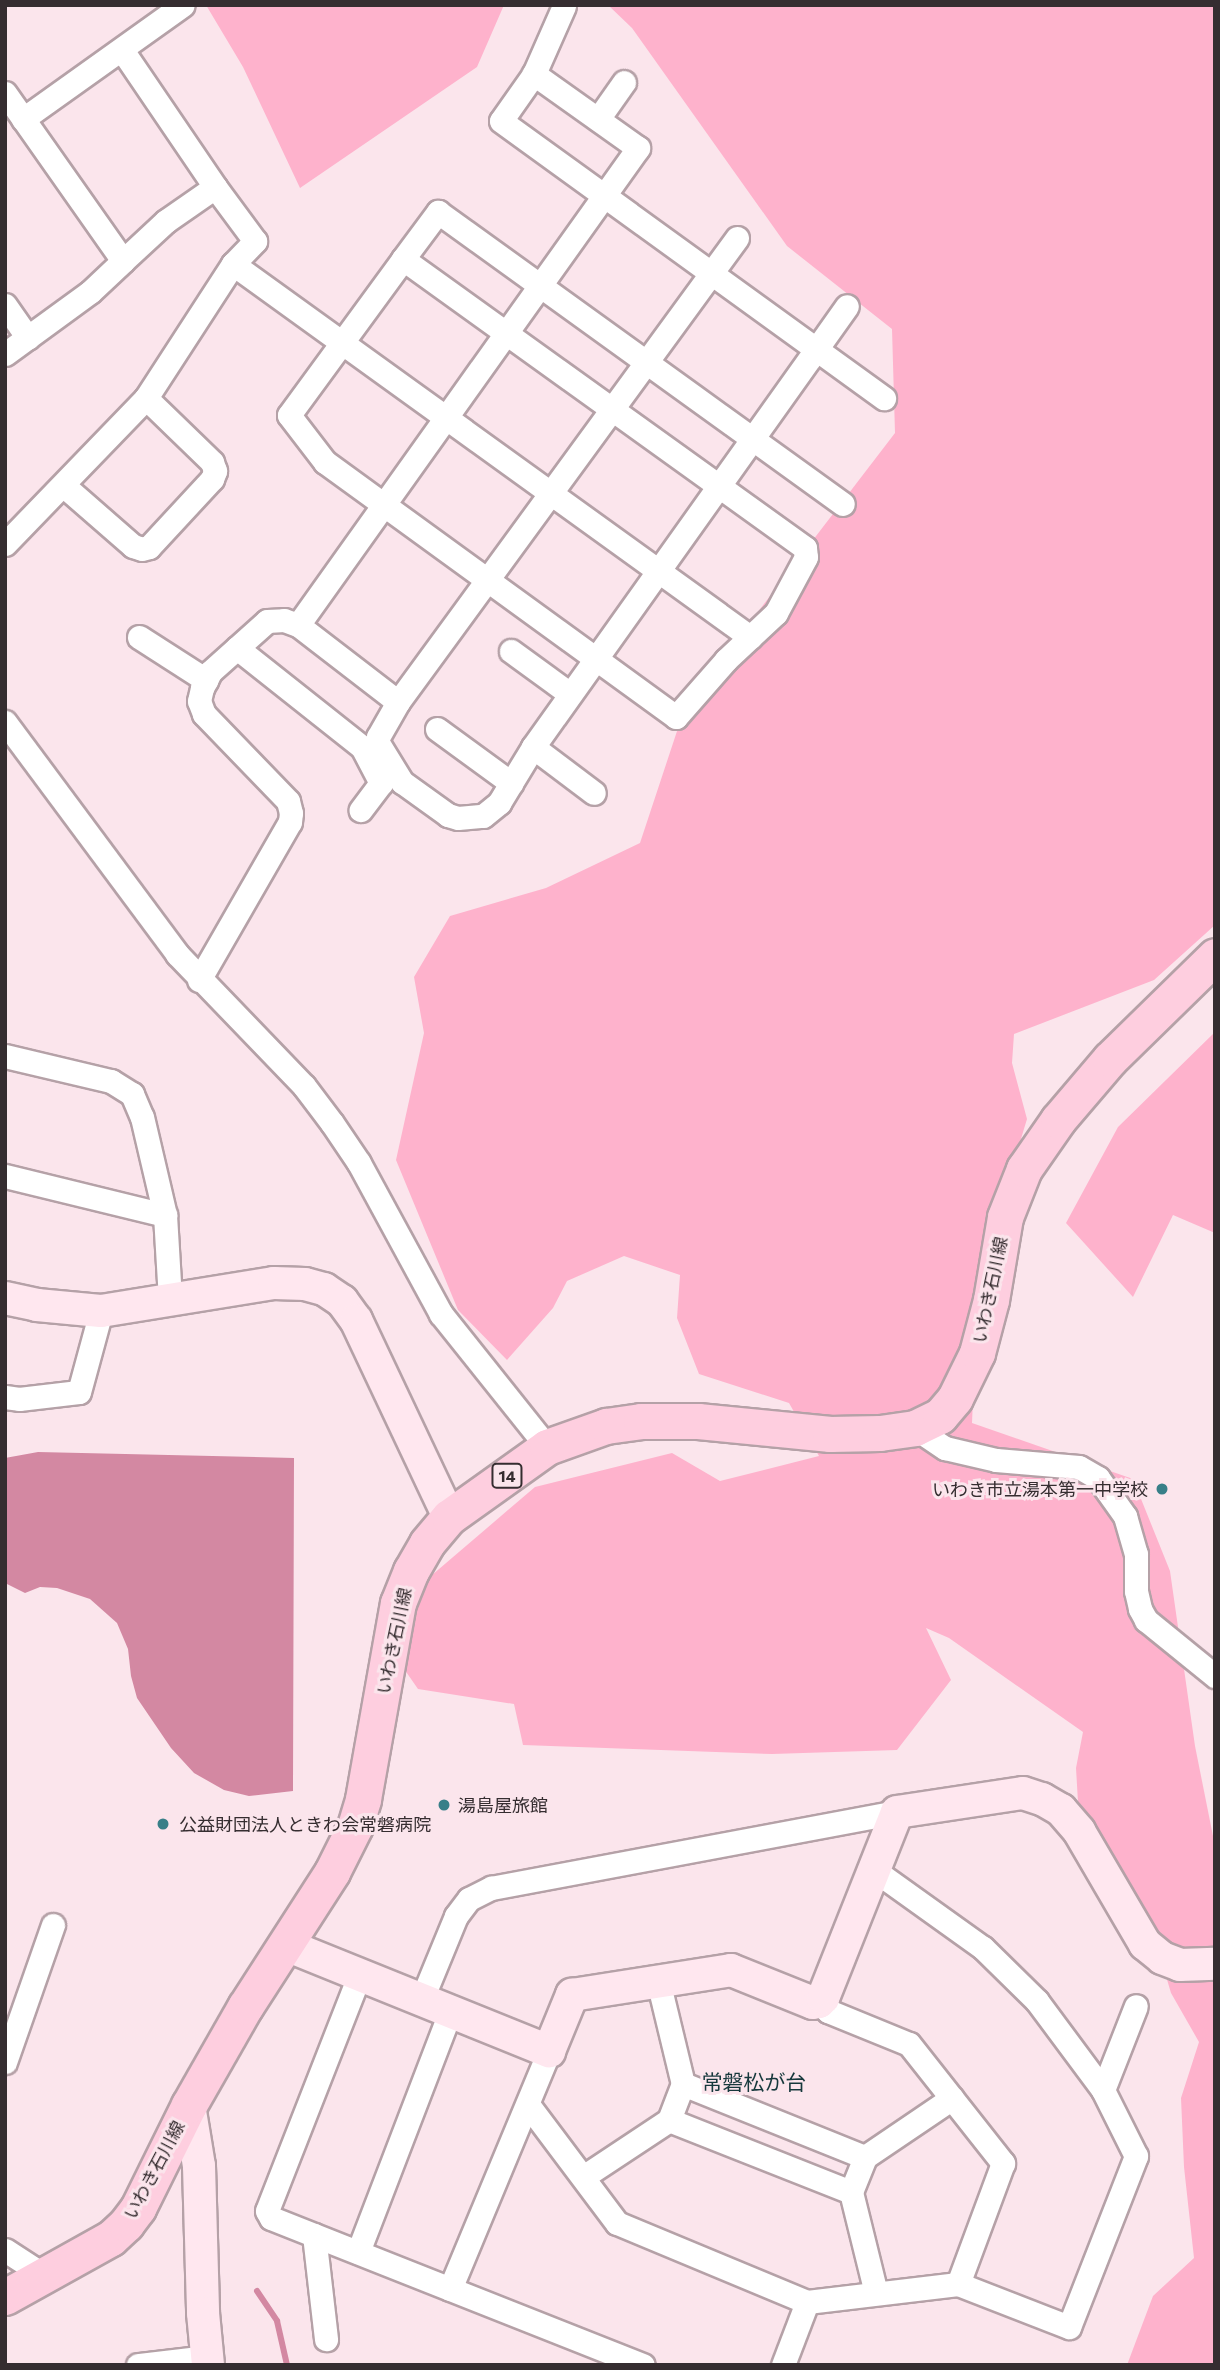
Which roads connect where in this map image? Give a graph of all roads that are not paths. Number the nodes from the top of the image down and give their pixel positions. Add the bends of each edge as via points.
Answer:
1 (183, 5) edge
2 (564, 6) edge
3 (122, 50) junction
4 (534, 74) junction
5 (624, 82) dead end
6 (5, 93) edge
7 (23, 119) junction
8 (598, 119) junction
9 (215, 187) junction
10 (604, 196) junction
11 (737, 238) dead end
12 (403, 259) junction
13 (123, 261) junction
14 (233, 264) junction
15 (711, 273) junction
16 (540, 286) junction
17 (5, 305) edge
18 (847, 306) dead end
19 (506, 333) junction
20 (28, 338) junction
21 (342, 342) junction
22 (817, 349) junction
23 (5, 354) edge
24 (646, 362) junction
25 (146, 398) junction
26 (884, 398) dead end
27 (612, 409) junction
28 (446, 417) junction
29 (753, 439) junction
30 (63, 485) junction
31 (719, 486) junction
32 (551, 493) junction
33 (843, 504) dead end
34 (384, 505) junction
35 (5, 544) edge
36 (658, 571) junction
37 (488, 580) junction
38 (298, 625) junction
39 (139, 637) dead end
40 (750, 637) junction
41 (237, 648) junction
42 (511, 651) dead end
43 (596, 659) junction
44 (206, 680) junction
45 (570, 694) junction
46 (398, 702) junction
47 (5, 722) edge
48 (437, 729) dead end
49 (533, 747) junction
50 (511, 783) junction
51 (594, 793) dead end
52 (362, 810) dead end
53 (1215, 956) edge
54 (199, 979) junction
55 (5, 1056) edge
56 (5, 1176) edge
57 (165, 1215) junction
58 (5, 1298) edge
59 (170, 1300) junction
60 (101, 1311) junction
61 (5, 1397) edge
62 (915, 1428) junction
63 (547, 1447) junction
64 (449, 1517) junction
65 (1215, 1675) edge
66 (897, 1812) junction
67 (874, 1870) junction
68 (53, 1925) dead end
69 (286, 1945) junction
70 (1215, 1964) edge
71 (359, 1976) junction
72 (658, 1981) junction
73 (421, 2001) junction
74 (819, 2002) junction
75 (1136, 2006) dead end
76 (450, 2012) junction
77 (549, 2050) junction
78 (5, 2062) edge
79 (684, 2084) junction
80 (1103, 2090) junction
81 (952, 2098) junction
82 (189, 2105) junction
83 (529, 2106) junction
84 (669, 2120) junction
85 (865, 2157) junction
86 (583, 2177) junction
87 (851, 2192) junction
88 (314, 2235) junction
89 (5, 2249) edge
90 (358, 2252) junction
91 (42, 2274) junction
92 (958, 2284) junction
93 (450, 2289) junction
94 (876, 2293) junction
95 (5, 2297) edge
96 (807, 2302) junction
97 (326, 2339) dead end
98 (208, 2361) edge
99 (138, 2365) edge
100 (643, 2365) edge
101 (783, 2365) edge

1 - 3 street
2 - 4 street
3 - 7 street
3 - 9 street
4 - 8 street
4 - 10 street via 501,121
5 - 8 street
6 - 7 street
7 - 13 street
8 - 10 street via 638,148
9 - 13 street via 166,221
9 - 14 street via 255,241
10 - 15 street
10 - 16 street
11 - 15 street
12 - 16 street via 438,212
12 - 19 street
12 - 21 street
13 - 20 street
14 - 21 street
14 - 25 street
15 - 22 street
15 - 24 street
16 - 19 street
16 - 24 street
17 - 20 street
18 - 22 street
19 - 27 street
19 - 28 street
20 - 23 street
21 - 28 street
21 - 34 street via 289,415 325,462
22 - 26 street
22 - 29 street
24 - 27 street
24 - 29 street
25 - 30 street
25 - 30 street via 212,462 215,471 149,547 133,546
27 - 31 street
27 - 32 street
28 - 32 street
28 - 34 street
29 - 31 street
29 - 33 street
30 - 35 street
31 - 36 street
31 - 40 street via 805,548 806,557 776,612
32 - 36 street
32 - 37 street
34 - 37 street
34 - 38 street
36 - 40 street
36 - 43 street
37 - 43 street
37 - 46 street
38 - 41 street via 267,621
38 - 46 street
39 - 44 street
40 - 43 street via 676,718
41 - 44 street
41 - 52 street via 362,747 381,783
42 - 45 street
43 - 45 street
44 - 54 street via 199,701 204,714 288,801 291,813
45 - 49 street
46 - 50 street via 378,743 402,782 439,809 458,818 483,816 499,803
47 - 54 street
48 - 50 street
49 - 50 street
49 - 51 street
53 - 62 main road, いわき石川線 / 14 via 1110,1059 1024,1169 1005,1217 977,1353 956,1398 940,1416
54 - 63 street via 304,1086 332,1123 359,1163 441,1314
55 - 57 street via 111,1081 132,1094 142,1117
56 - 57 street
57 - 59 street
58 - 60 street
59 - 60 street
59 - 64 street via 274,1283 324,1289 342,1301 356,1320
60 - 61 street via 79,1392
62 - 63 main road, いわき石川線 / 14 via 830,1434 698,1421 641,1421 606,1426
62 - 65 street via 945,1448 996,1460 1079,1467 1098,1478 1125,1516 1136,1553 1140,1609 1146,1620
63 - 64 main road, いわき石川線 / 14
64 - 69 main road, いわき石川線 / 14 via 427,1543 398,1603 369,1774 355,1826
66 - 67 street
66 - 70 street via 1023,1793 1042,1799 1061,1810 1079,1831 1145,1944 1180,1965
66 - 73 street via 491,1888 469,1899 456,1916
67 - 74 street
67 - 80 street via 983,1948 1037,2001
68 - 78 street
69 - 71 street
69 - 82 main road, いわき石川線 / 14
71 - 73 street
71 - 88 street via 267,2211 271,2218
72 - 74 street via 731,1969
72 - 77 street via 572,1995
72 - 79 street
73 - 76 street
74 - 81 street via 828,2011 909,2044
75 - 80 street
76 - 77 street
76 - 90 street
77 - 83 street
79 - 84 street
79 - 85 street
80 - 92 street via 1136,2155 1069,2327
81 - 85 street
81 - 92 street via 1003,2163
82 - 91 main road, いわき石川線 / 14 via 126,2224 111,2238
82 - 98 street via 199,2166
83 - 86 street
83 - 93 street via 520,2114
84 - 86 street
84 - 87 street
85 - 87 street
86 - 96 street via 617,2222
87 - 94 street
88 - 90 street
88 - 97 street
89 - 91 street
90 - 93 street
91 - 95 main road, いわき石川線 / 14
92 - 94 street
93 - 100 street
94 - 96 street
96 - 101 street
98 - 99 street

